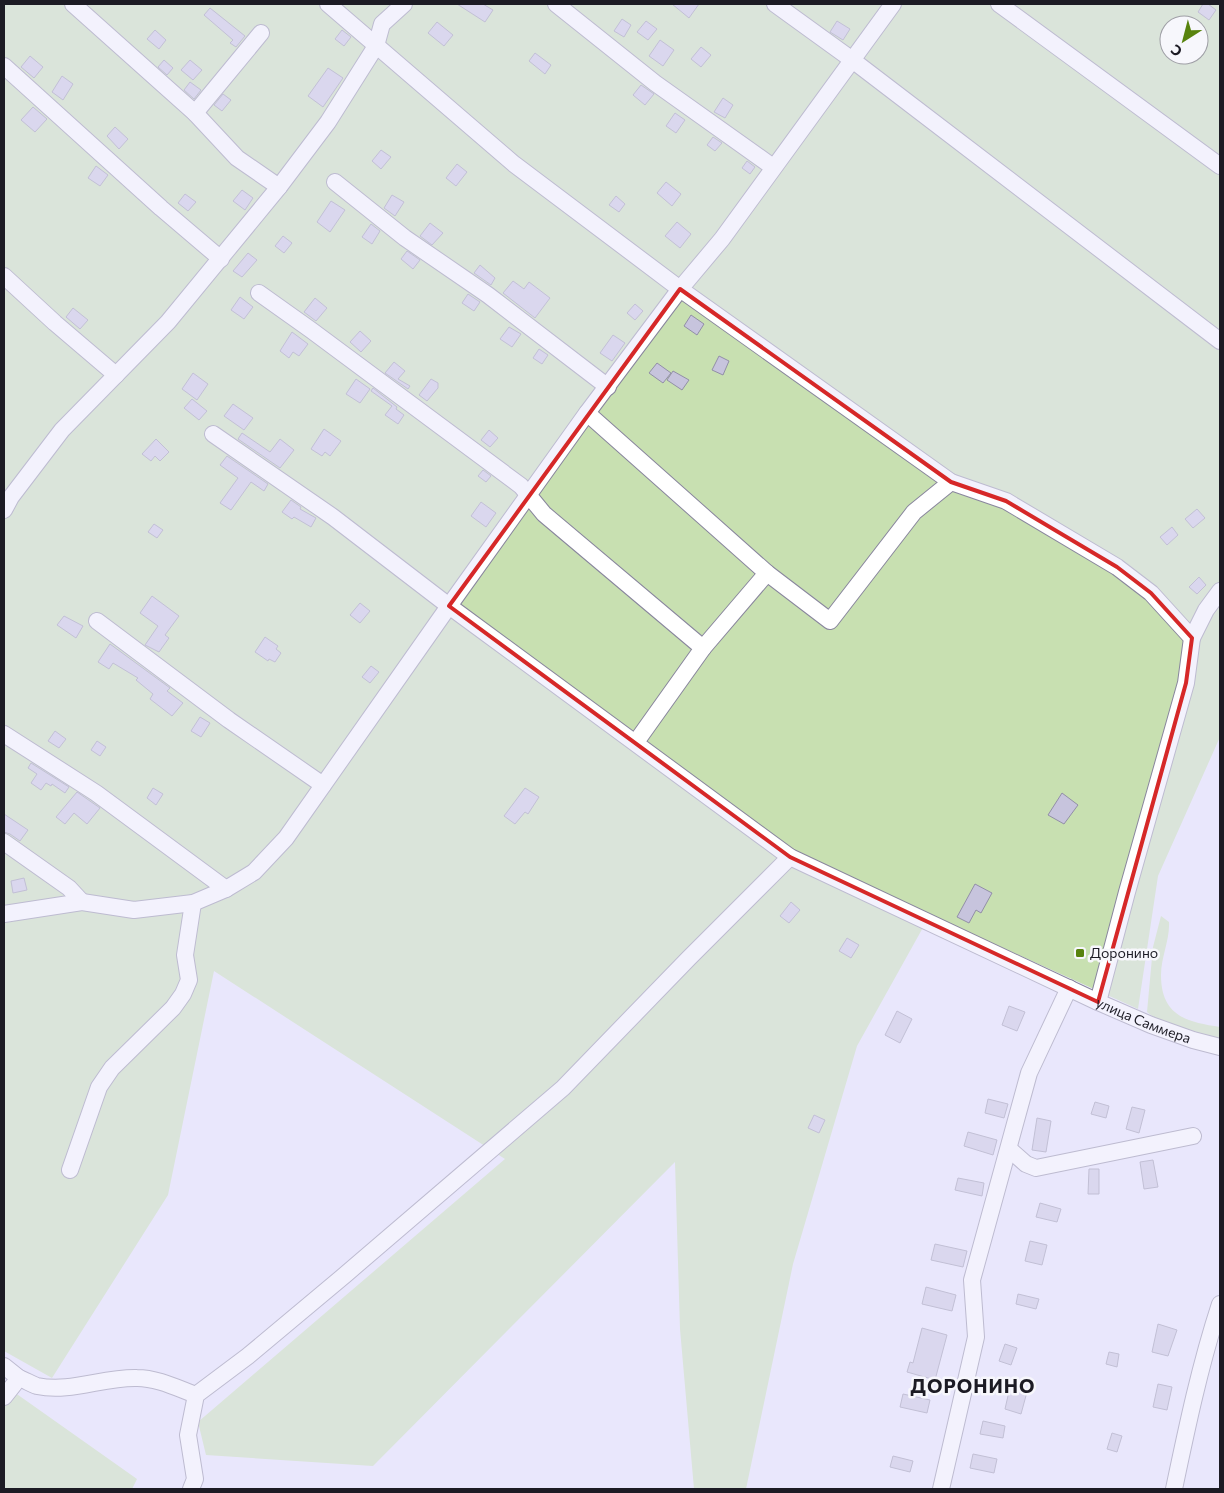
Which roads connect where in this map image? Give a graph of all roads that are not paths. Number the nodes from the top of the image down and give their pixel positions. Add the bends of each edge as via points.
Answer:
1 (73, 4) edge
2 (328, 4) edge
3 (404, 4) edge
4 (556, 4) edge
5 (775, 4) edge
6 (893, 4) edge
7 (999, 4) edge
8 (261, 33) dead end
9 (376, 46) junction
10 (851, 59) junction
11 (4, 66) edge
12 (195, 112) junction
13 (1220, 166) edge
14 (773, 168) junction
15 (335, 182) dead end
16 (279, 187) junction
17 (221, 259) junction
18 (4, 276) edge
19 (680, 289) junction
20 (259, 293) dead end
21 (1220, 341) edge
22 (116, 375) junction
23 (608, 387) junction
24 (587, 413) junction
25 (213, 434) dead end
26 (951, 482) junction
27 (529, 495) junction
28 (6, 500) edge
29 (767, 573) junction
30 (1220, 591) edge
31 (449, 606) junction
32 (97, 621) dead end
33 (1192, 638) junction
34 (703, 648) junction
35 (4, 734) edge
36 (636, 742) junction
37 (324, 785) junction
38 (4, 842) edge
39 (790, 857) junction
40 (226, 889) junction
41 (82, 902) junction
42 (193, 903) junction
43 (4, 914) edge
44 (1069, 988) junction
45 (1098, 1002) junction
46 (1220, 1047) edge
47 (1193, 1136) dead end
48 (1008, 1149) junction
49 (70, 1170) dead end
50 (1220, 1304) edge
51 (4, 1366) edge
52 (19, 1378) junction
53 (196, 1395) junction
54 (4, 1397) edge
55 (193, 1484) edge
56 (941, 1489) edge
57 (1174, 1489) edge

1 - 12 street
2 - 9 street
3 - 9 street via 382,24
4 - 14 street via 655,83
5 - 10 street
6 - 10 street
7 - 13 street
8 - 12 street
9 - 16 street via 328,122
9 - 19 street via 514,164
10 - 14 street
10 - 21 street
11 - 17 street
12 - 16 street via 237,158
14 - 19 street
15 - 23 street via 405,238
16 - 17 street
17 - 22 street via 168,322
18 - 22 street
19 - 23 street
19 - 26 street
20 - 27 street
22 - 28 street via 62,430
23 - 24 street
24 - 27 street
24 - 29 street
25 - 31 street, улица Саммера via 333,517
26 - 29 street via 914,512 830,621
26 - 33 street via 1006,501 1117,567 1150,593
27 - 31 street
27 - 34 street via 544,514
29 - 34 street
30 - 33 street
31 - 36 street, улица Саммера
31 - 37 street
32 - 37 street
33 - 45 street via 1186,682
34 - 36 street
35 - 40 street via 96,793
36 - 39 street, улица Саммера
37 - 40 street via 286,838 254,872
38 - 41 street via 69,888
39 - 44 street, улица Саммера
39 - 53 street via 562,1088 346,1274
40 - 42 street
41 - 42 street via 134,910
41 - 43 street
42 - 49 street via 185,955 189,980 183,994 112,1068 99,1087
44 - 45 street, улица Саммера
44 - 48 street via 1029,1073
45 - 46 street, улица Саммера via 1151,1025
47 - 48 street via 1036,1168
48 - 56 street via 972,1280 976,1337
50 - 57 street via 1190,1410
51 - 52 street
52 - 53 street via 53,1387 79,1387 137,1378
52 - 54 street
53 - 55 street via 188,1436

